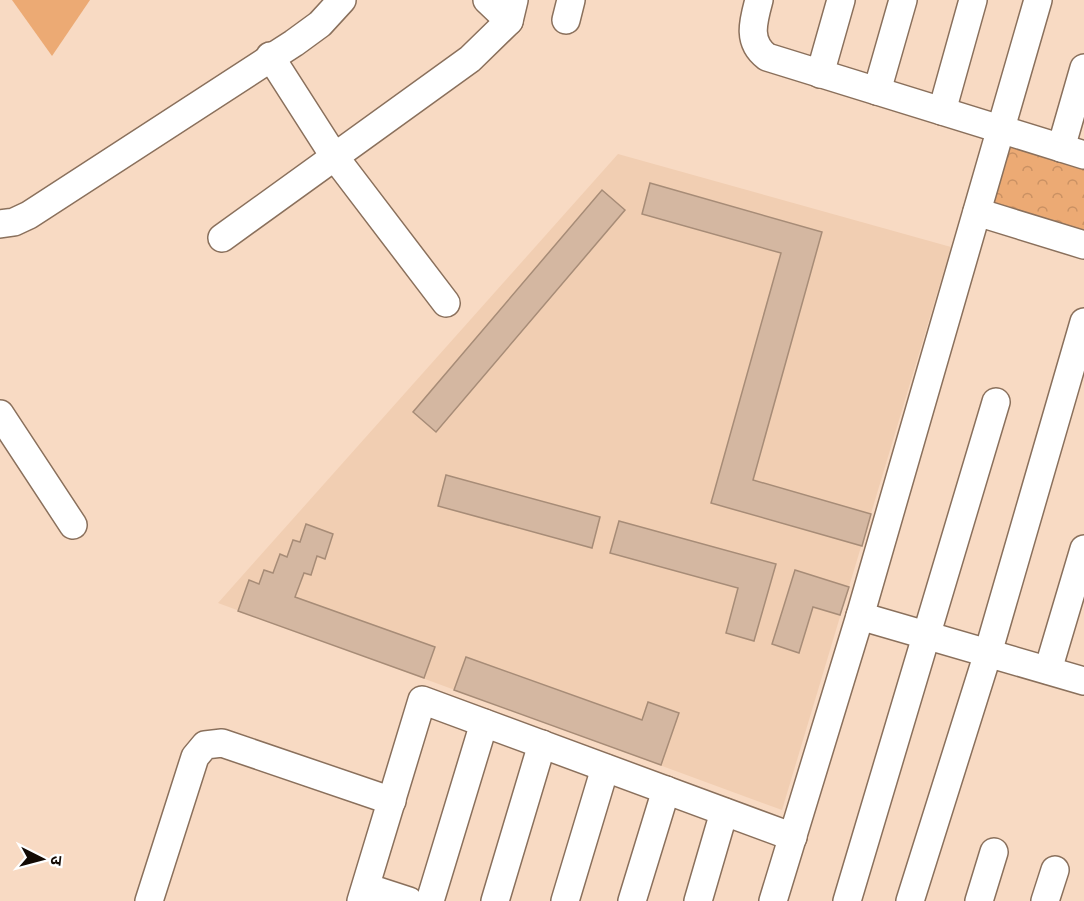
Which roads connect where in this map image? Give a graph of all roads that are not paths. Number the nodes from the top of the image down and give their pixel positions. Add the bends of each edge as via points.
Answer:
1 (342, 0) edge
2 (487, 0) edge
3 (759, 0) edge
4 (841, 0) edge
5 (903, 0) edge
6 (973, 0) edge
7 (1038, 0) edge
8 (512, 10) edge
9 (270, 56) junction
10 (1084, 68) edge
11 (820, 74) junction
12 (877, 91) junction
13 (942, 111) junction
14 (1002, 130) junction
15 (1073, 152) edge
16 (334, 156) junction
17 (976, 213) junction
18 (0, 224) edge
19 (222, 238) dead end
20 (1084, 245) edge
21 (446, 303) dead end
22 (1084, 322) edge
23 (996, 402) dead end
24 (0, 414) edge
25 (73, 525) dead end
26 (1084, 549) edge
27 (860, 616) junction
28 (926, 635) junction
29 (988, 652) junction
30 (1048, 670) junction
31 (1084, 681) edge
32 (484, 723) junction
33 (542, 744) junction
34 (605, 768) junction
35 (666, 790) junction
36 (392, 801) junction
37 (724, 812) junction
38 (793, 837) junction
39 (994, 852) dead end
40 (1055, 870) dead end
41 (364, 894) edge
42 (149, 901) edge
43 (409, 901) edge
44 (430, 901) edge
45 (495, 901) edge
46 (565, 901) edge
47 (632, 901) edge
48 (698, 901) edge
49 (773, 901) edge
50 (847, 901) edge
51 (910, 901) edge
52 (979, 901) edge
53 (1045, 901) edge

1 - 9 street via 320,24
2 - 8 street
3 - 11 street via 753,36 757,49 767,57
4 - 11 street
5 - 12 street
6 - 13 street
7 - 14 street
8 - 16 street via 470,59
9 - 16 street
9 - 18 street via 29,215
10 - 15 street
11 - 12 street
12 - 13 street
13 - 14 street
14 - 15 street
14 - 17 street
16 - 19 street
16 - 21 street
17 - 20 street
17 - 27 street
22 - 29 street
23 - 28 street
24 - 25 street
26 - 30 street
27 - 28 street
27 - 38 street
28 - 29 street
28 - 50 street
29 - 30 street
29 - 51 street
30 - 31 street
32 - 33 street
32 - 36 street via 422,700
32 - 44 street
33 - 34 street
33 - 45 street
34 - 35 street
34 - 46 street
35 - 37 street
35 - 47 street
36 - 41 street
36 - 42 street via 222,743 205,745 195,757
37 - 38 street
37 - 48 street
38 - 49 street
39 - 52 street
40 - 53 street
41 - 43 street

